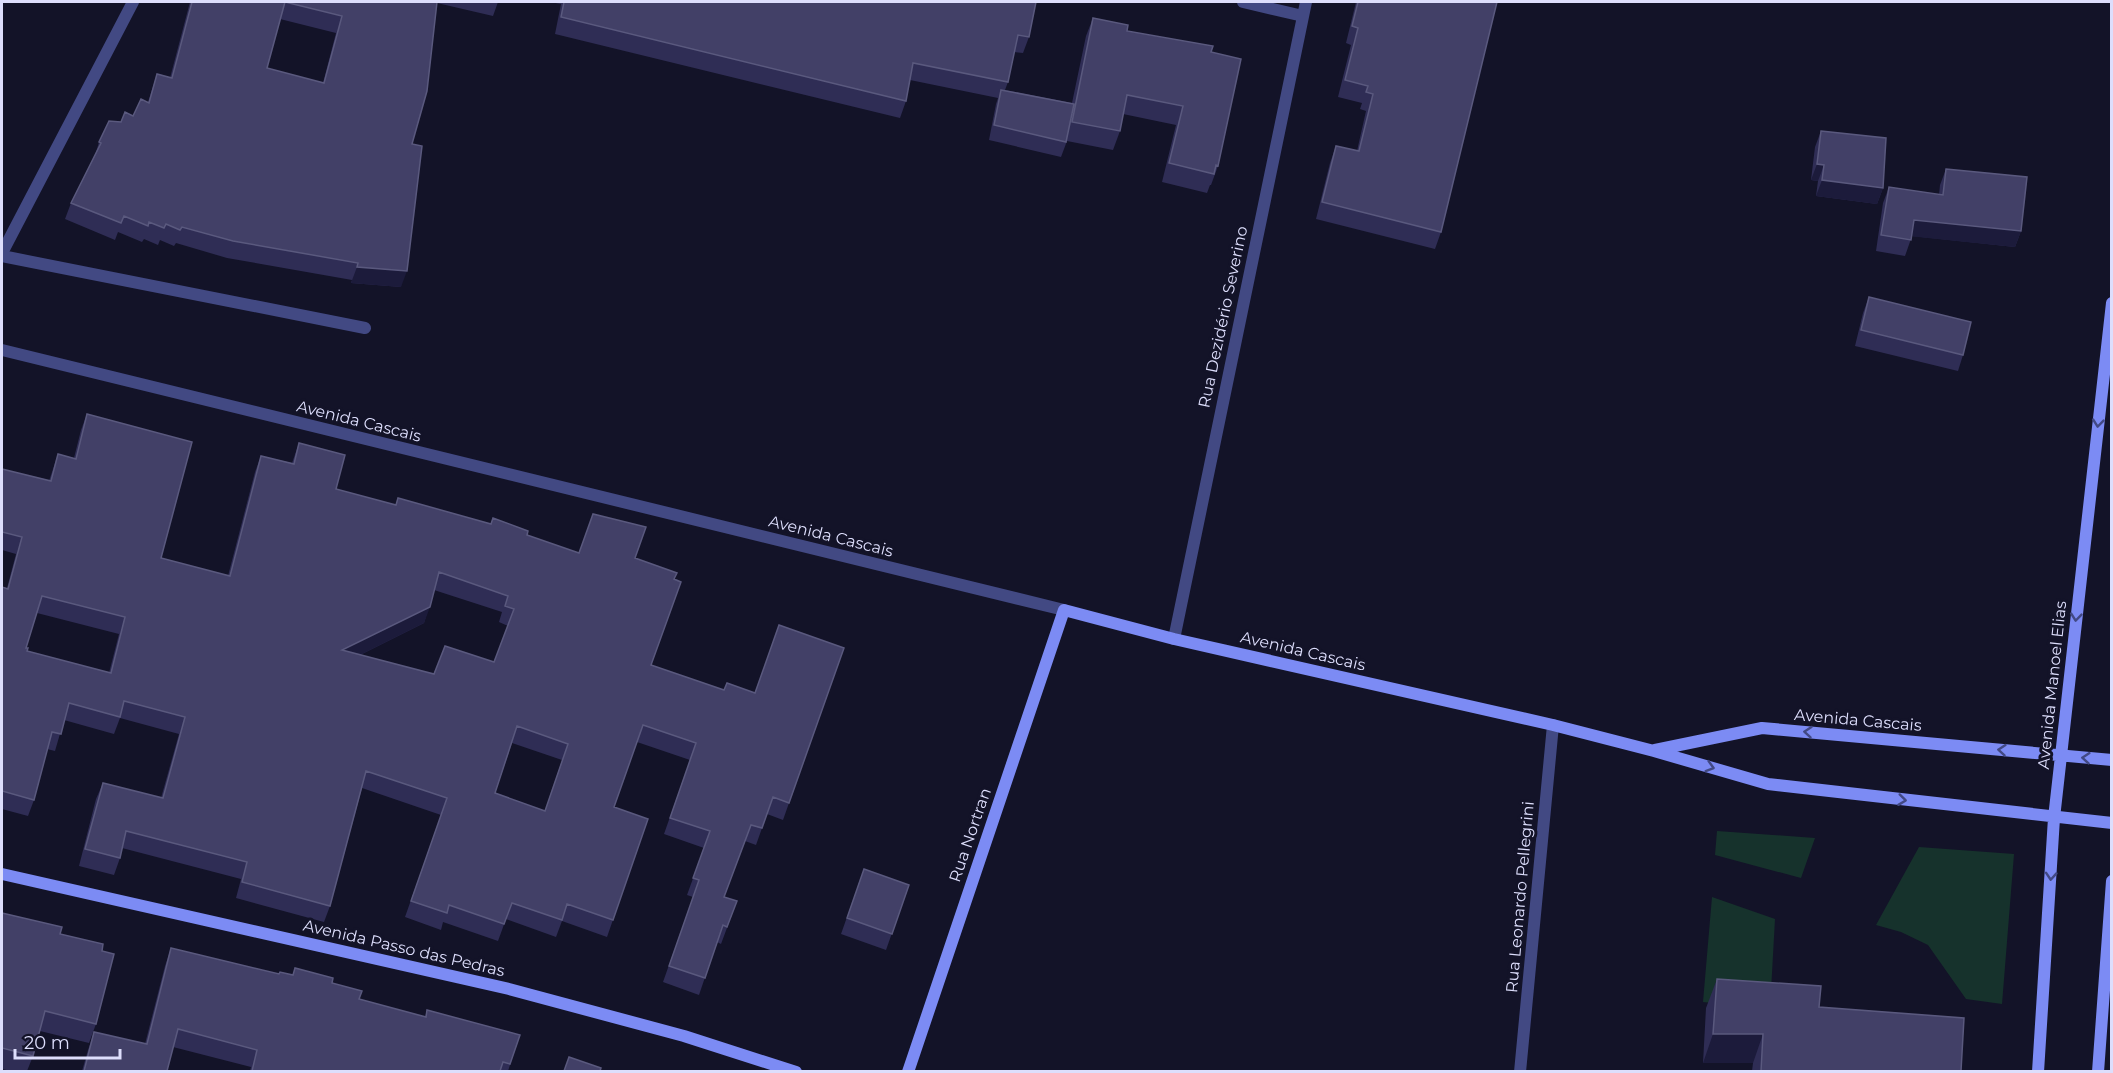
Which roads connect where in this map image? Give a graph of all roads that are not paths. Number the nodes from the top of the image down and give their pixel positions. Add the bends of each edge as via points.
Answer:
1 (133, 2) edge
2 (1243, 2) edge
3 (1306, 2) edge
4 (1303, 16) junction
5 (2, 254) edge
6 (2112, 303) edge
7 (365, 328) dead end
8 (2, 350) edge
9 (1064, 610) junction
10 (1174, 639) junction
11 (1553, 725) junction
12 (1654, 751) junction
13 (2061, 755) junction
14 (2112, 760) edge
15 (2055, 818) junction
16 (2112, 823) edge
17 (2, 874) edge
18 (2112, 881) edge
19 (796, 1071) edge
20 (908, 1071) edge
21 (1520, 1071) edge
22 (2038, 1071) edge
23 (2098, 1071) edge

1 - 5 street
2 - 4 street
3 - 4 street, Rua Dezidério Severino
4 - 10 street, Rua Dezidério Severino
5 - 7 street
6 -> 13 street, Avenida Manoel Elias
8 - 9 street, Avenida Cascais
9 - 10 street, Avenida Cascais
9 - 20 street, Rua Nortran
10 - 11 street, Avenida Cascais
11 - 12 street, Avenida Cascais
11 - 21 street, Rua Leonardo Pellegrini
13 -> 12 street, Avenida Cascais via 1762,728
12 -> 15 street, Avenida Cascais via 1768,784
14 -> 13 street, Avenida Cascais
13 - 15 street, Avenida Manoel Elias
15 - 16 street, Avenida Cascais
15 -> 22 street, Avenida Manoel Elias
17 - 19 street, Avenida Passo das Pedras via 509,989
18 - 23 street

